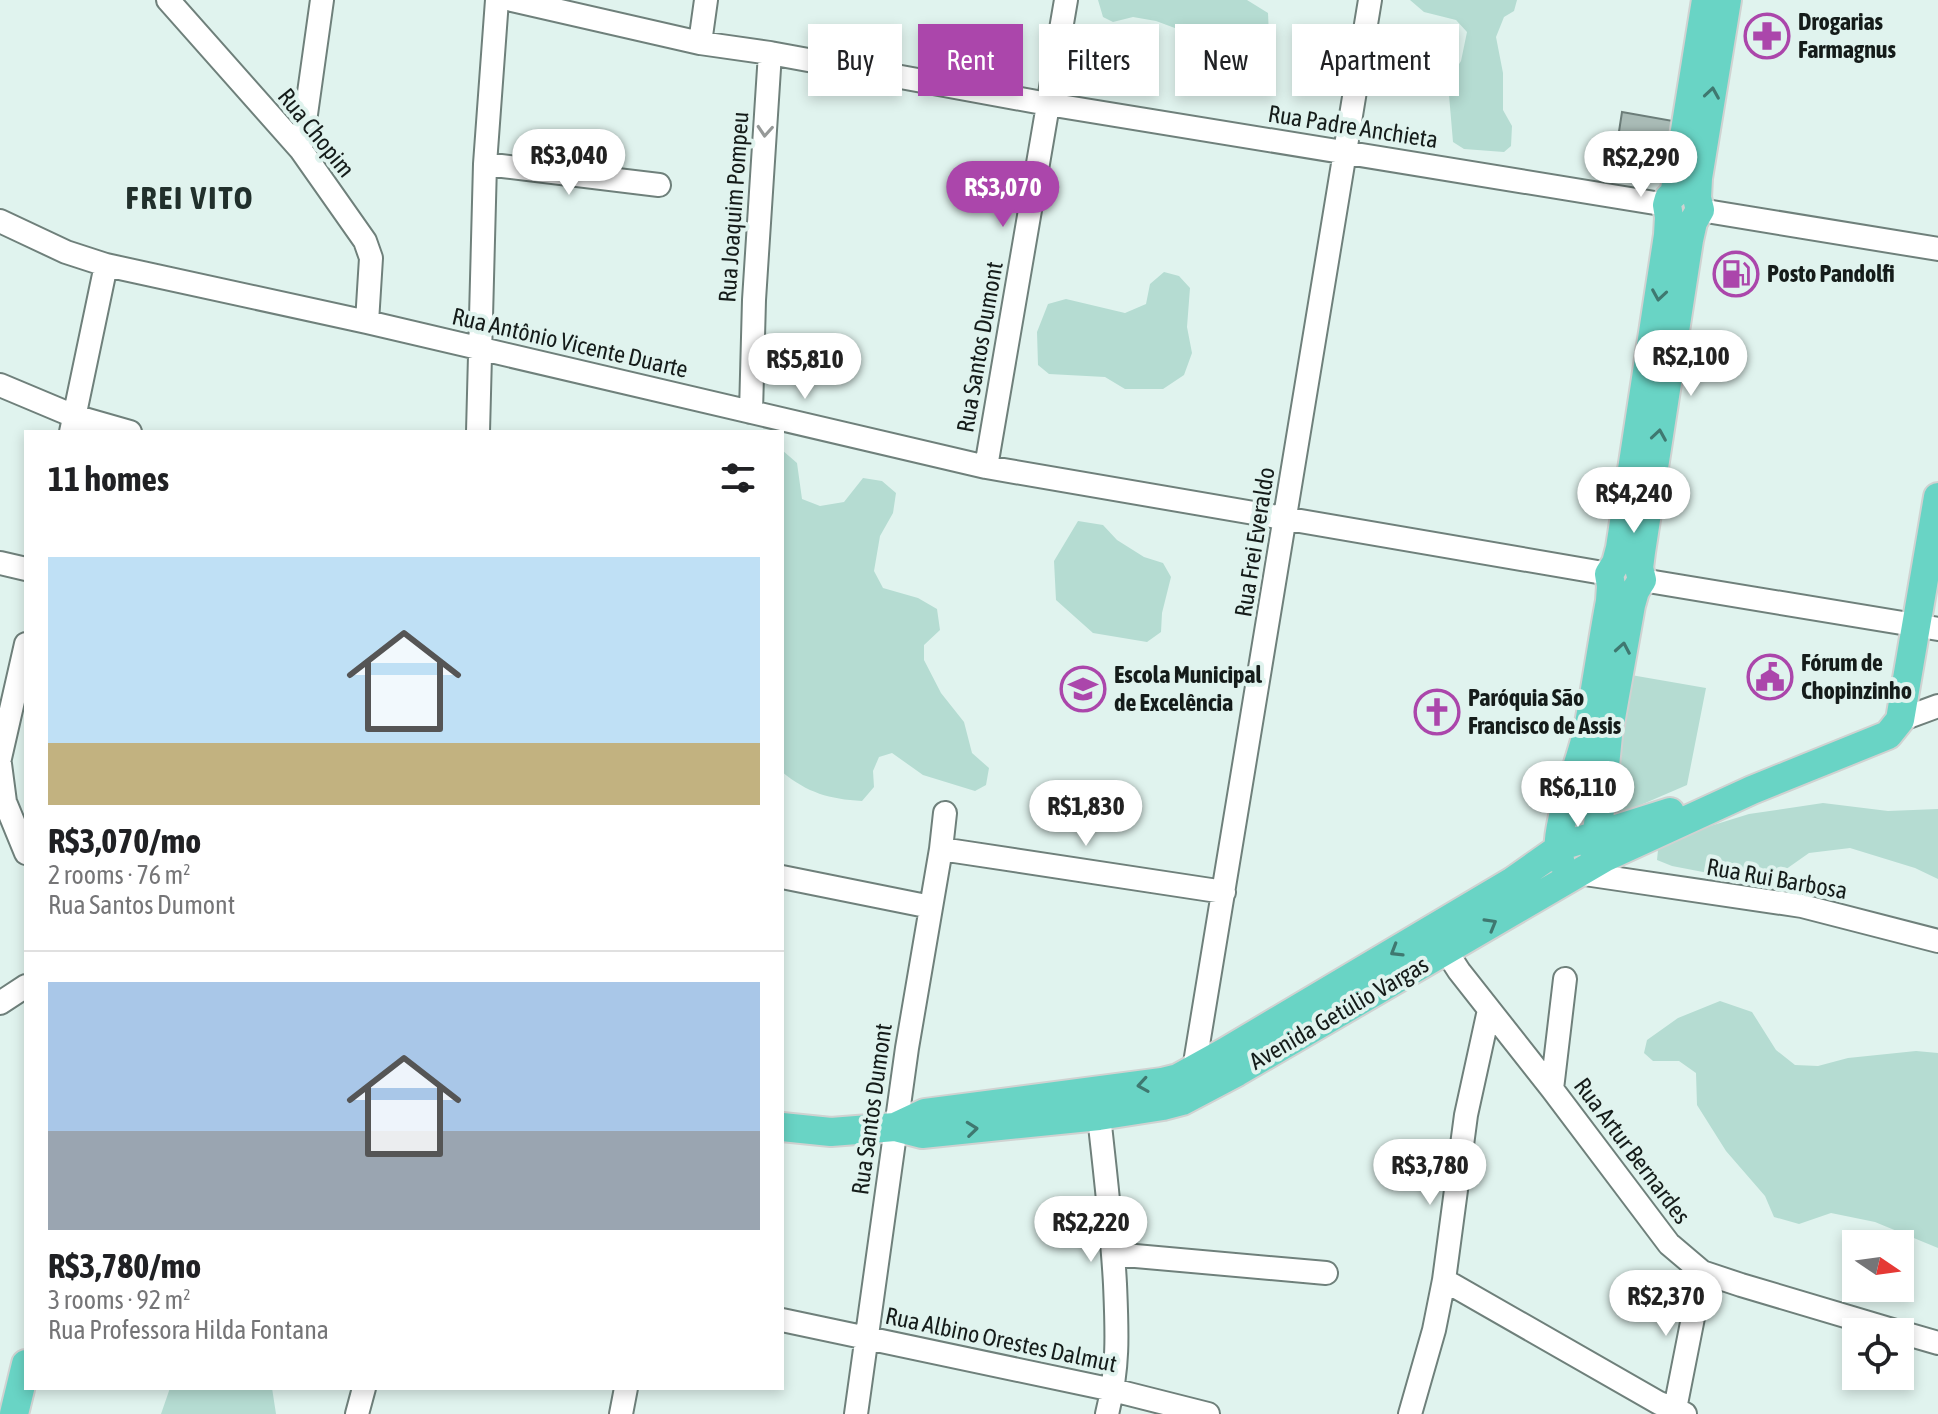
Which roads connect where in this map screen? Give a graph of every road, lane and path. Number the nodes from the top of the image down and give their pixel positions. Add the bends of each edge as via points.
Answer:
1 (168, 0) edge
2 (322, 0) edge
3 (497, 0) edge
4 (512, 0) edge
5 (706, 0) edge
6 (1066, 0) edge
7 (1370, 0) edge
8 (1706, 0) edge
9 (1727, 0) edge
10 (700, 43) junction
11 (770, 53) junction
12 (1048, 104) junction
13 (301, 150) junction
14 (1346, 153) junction
15 (485, 164) junction
16 (659, 185) dead end
17 (1683, 208) junction
18 (0, 221) edge
19 (1938, 249) edge
20 (106, 265) junction
21 (367, 322) junction
22 (479, 348) junction
23 (0, 385) edge
24 (751, 412) junction
25 (72, 424) edge
26 (116, 430) edge
27 (478, 430) edge
28 (986, 467) junction
29 (1938, 497) edge
30 (1286, 517) junction
31 (0, 563) edge
32 (24, 569) edge
33 (1625, 577) junction
34 (1927, 627) edge
35 (24, 655) edge
36 (1938, 706) edge
37 (1900, 720) junction
38 (0, 758) edge
39 (0, 764) edge
40 (1570, 790) junction
41 (1752, 790) junction
42 (1602, 797) junction
43 (945, 813) dead end
44 (1595, 834) junction
45 (24, 848) edge
46 (941, 849) junction
47 (1557, 850) junction
48 (1593, 871) junction
49 (784, 877) edge
50 (1224, 892) junction
51 (931, 907) junction
52 (1439, 940) junction
53 (1938, 941) edge
54 (1565, 979) dead end
55 (24, 987) edge
56 (0, 1003) edge
57 (1489, 1010) junction
58 (1197, 1081) junction
59 (1552, 1089) junction
60 (1099, 1116) junction
61 (784, 1127) edge
62 (895, 1127) junction
63 (1113, 1254) junction
64 (1702, 1272) junction
65 (1326, 1273) dead end
66 (1444, 1280) junction
67 (1853, 1318) edge
68 (784, 1320) edge
69 (1914, 1336) edge
70 (866, 1338) junction
71 (1938, 1343) edge
72 (24, 1372) edge
73 (363, 1390) edge
74 (626, 1390) edge
75 (1113, 1390) junction
76 (0, 1397) edge
77 (1678, 1413) edge
78 (14, 1414) edge
79 (357, 1414) edge
80 (621, 1414) edge
81 (856, 1414) edge
82 (1107, 1414) edge
83 (1208, 1414) edge
84 (1410, 1414) edge

1 - 13 street, Rua Chopim
2 - 13 street
3 - 15 street
4 - 10 street, Rua Padre Anchieta
5 - 10 street
6 - 12 street, Rua Santos Dumont
7 - 14 street, Rua Frei Everaldo
8 - 17 main road
17 -> 9 main road via 1701,163
10 - 11 street, Rua Padre Anchieta
11 - 12 street, Rua Padre Anchieta
11 -> 24 street, Rua Joaquim Pompeu
12 - 14 street, Rua Padre Anchieta
12 - 28 street, Rua Santos Dumont
13 - 21 street, Rua Chopim via 365,241 371,258
14 - 17 street, Rua Padre Anchieta
14 - 30 street, Rua Frei Everaldo
15 - 16 street
15 - 22 street
17 - 19 street, Rua Padre Anchieta
17 - 33 main road
18 - 20 street, Rua Antônio Vicente Duarte
20 - 21 street, Rua Antônio Vicente Duarte
20 - 25 street
21 - 22 street, Rua Antônio Vicente Duarte
22 - 24 street, Rua Antônio Vicente Duarte
22 - 27 street
23 - 25 street
24 - 28 street, Rua Antônio Vicente Duarte
25 - 26 street
28 - 30 street, Rua Antônio Vicente Duarte
29 - 34 main road
30 - 33 street, Rua Antônio Vicente Duarte
30 - 50 street, Rua Frei Everaldo
31 - 32 street
33 - 34 street, Rua Antônio Vicente Duarte
33 - 40 main road
42 -> 33 main road
34 - 37 main road
35 - 38 street
36 - 37 street, Avenida Getúlio Vargas
37 - 41 main road, Avenida Getúlio Vargas via 1888,735
39 - 45 street via 5,802
40 - 42 main road via 1585,804
40 - 47 main road
41 - 44 main road, Avenida Getúlio Vargas
41 - 48 main road, Avenida Getúlio Vargas
42 - 44 main road
43 - 46 street, Rua Santos Dumont
44 - 47 main road, Avenida Getúlio Vargas
44 - 48 main road
46 - 50 street
46 - 51 street, Rua Santos Dumont
47 - 48 main road via 1571,871
47 - 52 main road, Avenida Getúlio Vargas
52 -> 48 main road, Avenida Getúlio Vargas
48 - 53 street, Rua Rui Barbosa via 1802,906
49 - 51 street
50 - 58 street, Rua Frei Everaldo
51 - 62 street, Rua Santos Dumont
52 - 57 street, Rua Artur Bernardes
52 - 58 main road, Avenida Getúlio Vargas
54 - 59 street
55 - 56 street
57 - 59 street, Rua Artur Bernardes
57 - 66 street via 1466,1115
58 - 60 main road, Avenida Getúlio Vargas via 1173,1103
58 -> 62 main road, Avenida Getúlio Vargas via 1178,1078 925,1113
59 - 64 street, Rua Artur Bernardes via 1669,1244
62 -> 60 main road, Avenida Getúlio Vargas via 922,1134
60 - 63 street
61 - 62 main road, Avenida Getúlio Vargas via 831,1132
62 - 70 street, Rua Santos Dumont
63 - 65 street
63 - 75 street via 1118,1339
64 - 67 street, Rua Artur Bernardes
64 - 77 street
66 - 77 street
66 - 84 street
68 - 70 street, Rua Albino Orestes Dalmut
69 - 71 street, Rua Artur Bernardes
70 - 75 street, Rua Albino Orestes Dalmut
70 - 81 street, Rua Santos Dumont
72 - 78 main road
73 - 79 street
74 - 80 street
75 - 82 street
75 - 83 street, Rua Albino Orestes Dalmut
76 - 78 street

